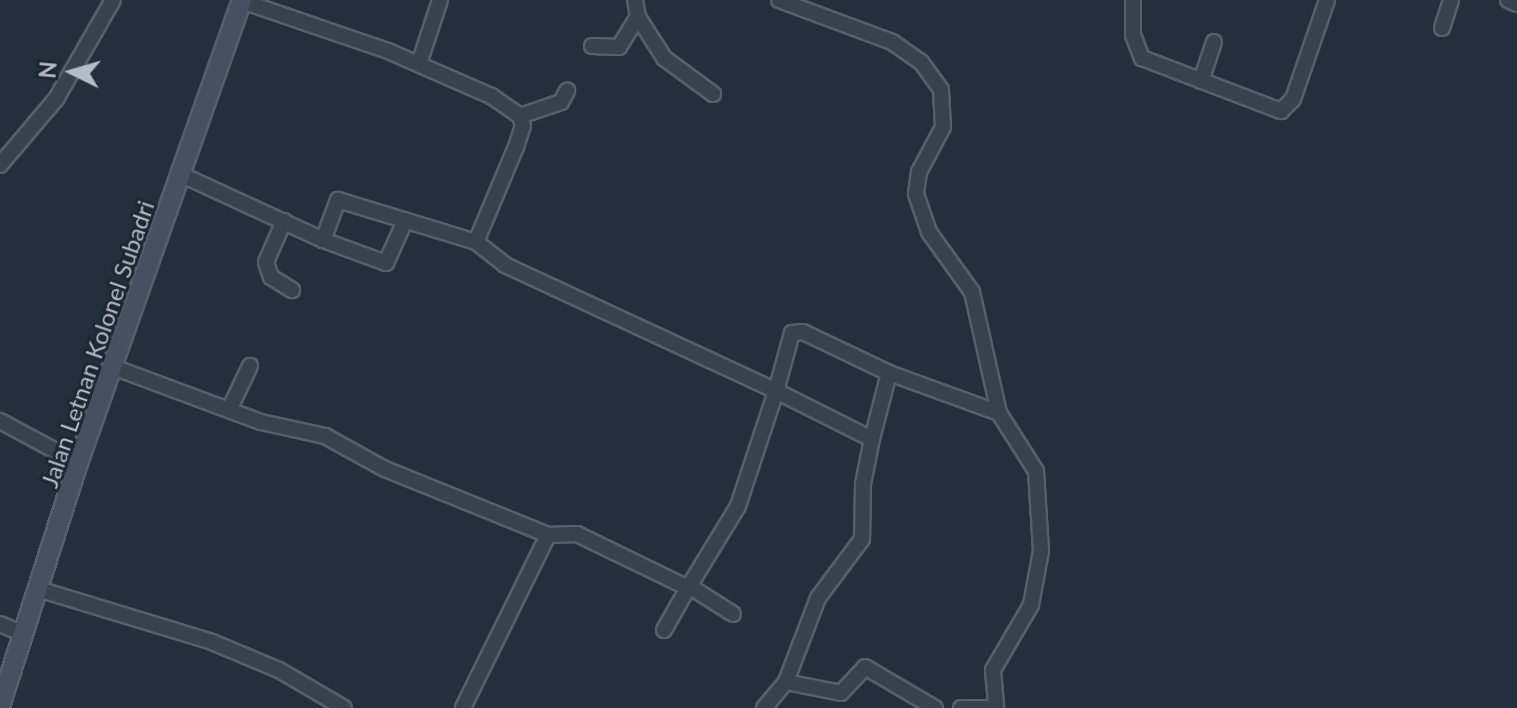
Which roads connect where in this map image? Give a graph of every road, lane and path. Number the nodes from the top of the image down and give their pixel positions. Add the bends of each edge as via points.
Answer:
1 (113, 0) edge
2 (440, 0) edge
3 (635, 0) edge
4 (779, 0) edge
5 (1133, 0) edge
6 (1327, 0) edge
7 (1451, 0) edge
8 (1508, 0) edge
9 (242, 1) edge
10 (1517, 4) edge
11 (638, 17) junction
12 (1442, 28) dead end
13 (1214, 42) dead end
14 (592, 46) dead end
15 (419, 64) junction
16 (1201, 81) junction
17 (567, 91) dead end
18 (713, 94) dead end
19 (520, 116) junction
20 (0, 165) edge
21 (182, 175) junction
22 (284, 221) junction
23 (405, 221) junction
24 (323, 240) junction
25 (476, 242) junction
26 (292, 290) dead end
27 (250, 366) dead end
28 (113, 367) junction
29 (889, 373) junction
30 (776, 391) junction
31 (229, 410) junction
32 (999, 413) junction
33 (0, 421) edge
34 (872, 439) junction
35 (78, 463) junction
36 (548, 535) junction
37 (688, 587) junction
38 (38, 589) junction
39 (733, 614) dead end
40 (0, 624) edge
41 (664, 630) dead end
42 (24, 634) junction
43 (786, 682) junction
44 (0, 706) edge
45 (344, 708) edge
46 (463, 708) edge
47 (764, 708) edge
48 (935, 708) edge
49 (961, 708) edge
50 (996, 708) edge

1 - 20 street via 56,99
2 - 15 street
3 - 11 street
4 - 32 street via 892,42 921,62 941,90 943,127 919,172 916,194 929,232 972,292
5 - 16 street via 1139,54
6 - 16 street via 1287,108 1267,109
7 - 12 street
8 - 10 street
9 - 15 street
9 - 21 main road, Jalan Letnan Kolonel Subadri
11 - 14 street via 619,47
11 - 18 street via 664,58
13 - 16 street
15 - 19 street via 491,96
17 - 19 street via 561,102
19 - 25 street via 523,126 516,147
21 - 22 street
21 - 28 main road, Jalan Letnan Kolonel Subadri
22 - 24 street
22 - 26 street via 266,262 271,277
23 - 24 street via 338,200
23 - 24 street via 386,263
23 - 25 street
25 - 30 street via 505,265
27 - 31 street
28 - 31 street
28 - 35 main road, Jalan Letnan Kolonel Subadri
29 - 30 street via 796,331
29 - 32 street
29 - 34 street
30 - 34 street
30 - 37 street via 738,506
31 - 36 street via 325,436 385,469
32 - 50 street via 1036,471 1041,551 1031,605 993,670
33 - 35 street
34 - 43 street via 863,484 862,539 818,598
35 - 38 main road, Jalan Letnan Kolonel Subadri
36 - 37 street via 577,534
36 - 46 street
37 - 39 street
37 - 41 street
38 - 42 main road, Jalan Letnan Kolonel Subadri
38 - 45 street via 212,642 279,670
40 - 42 street
42 - 44 main road, Jalan Letnan Kolonel Subadri
43 - 47 street
43 - 48 street via 841,693 868,667
49 - 50 street

